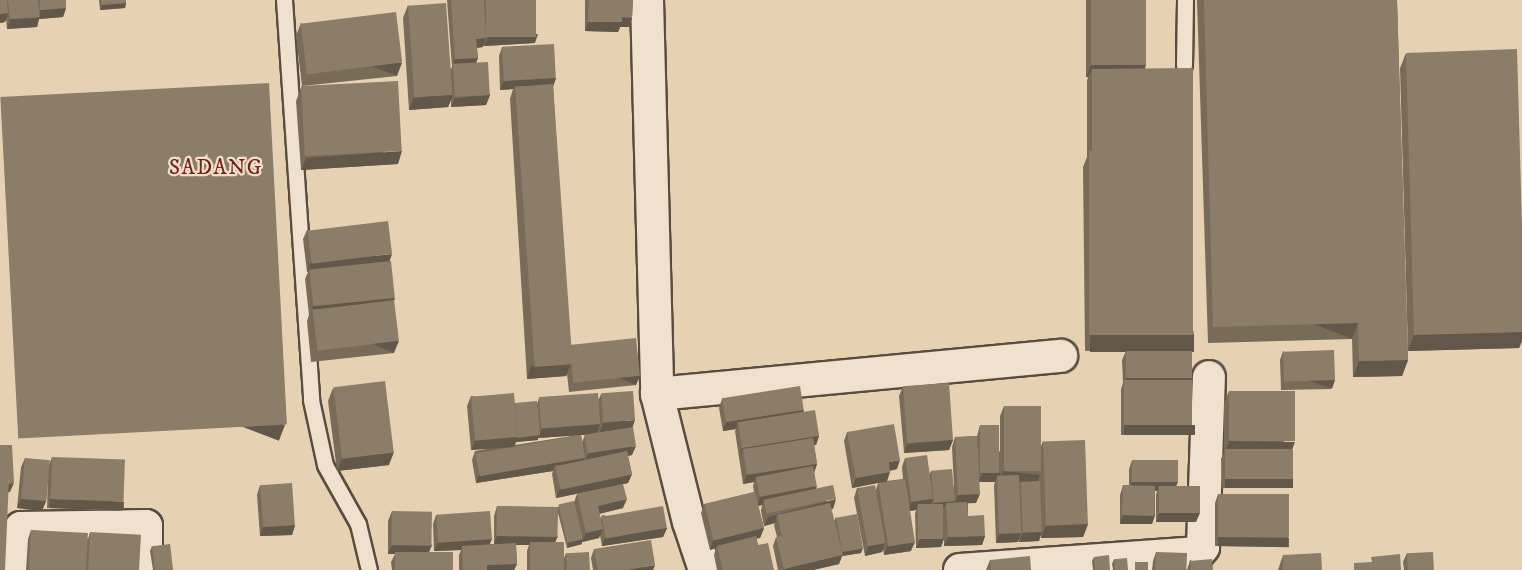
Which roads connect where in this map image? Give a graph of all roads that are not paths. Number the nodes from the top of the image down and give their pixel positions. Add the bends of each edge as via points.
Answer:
1 (284, 0) edge
2 (647, 0) edge
3 (1185, 0) edge
4 (1184, 65) dead end
5 (1061, 356) dead end
6 (1209, 377) dead end
7 (657, 394) junction
8 (19, 570) edge
9 (146, 570) edge
10 (369, 570) edge
11 (705, 570) edge
12 (960, 570) edge

1 - 10 lane via 311,400 325,465 358,524
2 - 7 street
3 - 4 lane
5 - 7 street
6 - 12 street via 1203,547 1198,553
7 - 11 street via 686,512
8 - 9 street via 21,528 146,526

